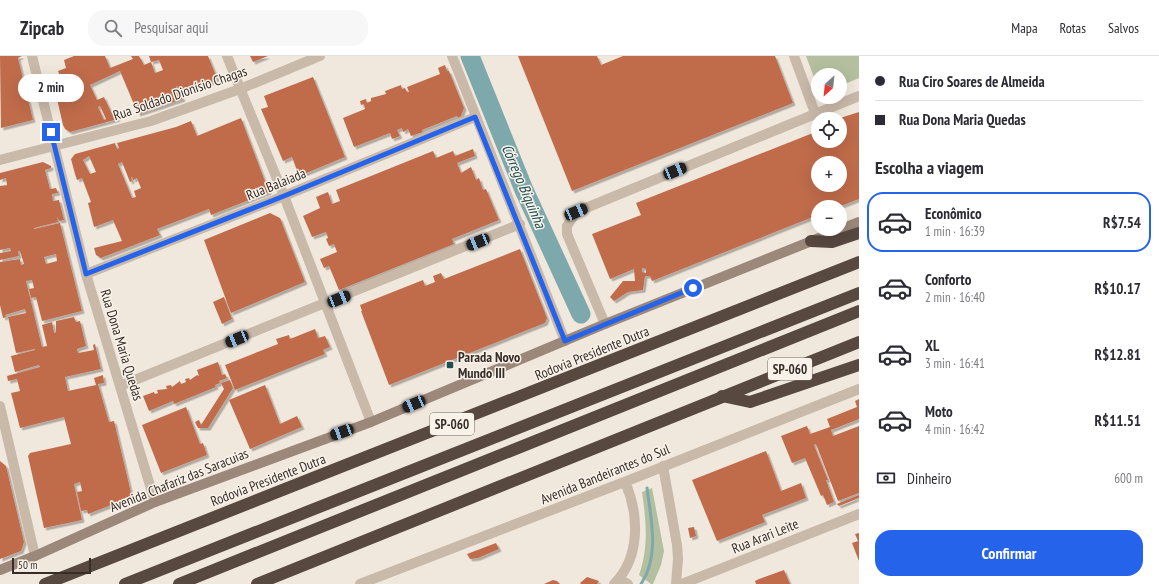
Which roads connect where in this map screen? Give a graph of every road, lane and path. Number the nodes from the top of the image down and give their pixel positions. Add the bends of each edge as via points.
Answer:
1 (32, 56) edge
2 (227, 56) edge
3 (320, 56) edge
4 (452, 56) edge
5 (794, 56) edge
6 (240, 89) junction
7 (859, 96) edge
8 (815, 112) edge
9 (818, 112) edge
10 (811, 115) edge
11 (475, 117) junction
12 (55, 147) junction
13 (0, 160) edge
14 (284, 196) junction
15 (859, 222) edge
16 (520, 224) junction
17 (859, 233) edge
18 (811, 241) junction
19 (859, 262) edge
20 (86, 274) junction
21 (859, 293) edge
22 (325, 304) junction
23 (859, 311) edge
24 (605, 324) junction
25 (565, 341) junction
26 (859, 342) edge
27 (859, 365) edge
28 (120, 386) junction
29 (859, 389) edge
30 (722, 396) junction
31 (0, 406) edge
32 (371, 422) junction
33 (5, 447) edge
34 (662, 466) junction
35 (625, 482) junction
36 (155, 502) junction
37 (859, 514) edge
38 (35, 556) junction
39 (0, 570) edge
40 (622, 583) edge
41 (45, 584) edge
42 (125, 584) edge
43 (179, 584) edge
44 (257, 584) edge
45 (360, 584) edge
46 (676, 584) edge
47 (682, 584) edge

1 - 12 street, Rua Dona Maria Quedas
2 - 6 street
3 - 6 street, Rua Soldado Dionísio Chagas
4 - 11 street
5 - 8 street
6 - 12 street, Rua Soldado Dionísio Chagas via 151,121
6 - 14 street
7 - 9 street
10 - 24 street via 576,212 567,226 567,234
11 - 14 street, Rua Balaiada
11 - 16 street
12 - 13 street, Rua Soldado Dionísio Chagas
12 - 20 street, Rua Dona Maria Quedas
14 - 20 street, Rua Balaiada
14 - 22 street
15 - 18 main road, Avenida Chafariz das Saracuias
16 - 22 street
16 - 25 street
17 - 18 highway via 832,242
18 - 24 main road, Avenida Chafariz das Saracuias
19 - 41 highway, Rodovia Presidente Dutra / SP-060
20 - 28 street, Rua Dona Maria Quedas
21 - 42 highway, SP-060
22 - 28 street
22 - 32 street
23 - 43 highway, SP-060
24 - 25 main road, Avenida Chafariz das Saracuias
25 - 32 main road, Avenida Chafariz das Saracuias
26 - 30 highway, SP-060
27 - 30 highway via 750,402
28 - 36 street, Rua Dona Maria Quedas
29 - 34 street, Avenida Bandeirantes do Sul
30 - 44 highway, SP-060
31 - 33 street
32 - 36 main road, Avenida Chafariz das Saracuias
33 - 38 street
34 - 35 street, Avenida Bandeirantes do Sul
34 - 46 street via 677,545
35 - 40 street via 632,504 635,533
35 - 45 street, Avenida Bandeirantes do Sul
36 - 38 main road, Avenida Chafariz das Saracuias
37 - 47 street, Rua Arari Leite
38 - 39 main road, Avenida Chafariz das Saracuias

